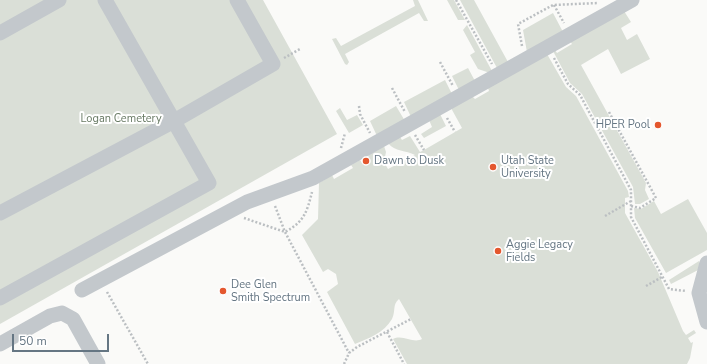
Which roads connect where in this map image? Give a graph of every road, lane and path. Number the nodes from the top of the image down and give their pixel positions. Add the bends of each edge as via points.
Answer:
1 (59, 0) edge
2 (105, 0) edge
3 (237, 0) edge
4 (456, 0) edge
5 (632, 0) edge
6 (601, 2) dead end
7 (554, 5) junction
8 (0, 33) edge
9 (571, 34) junction
10 (547, 48) junction
11 (300, 50) dead end
12 (524, 60) junction
13 (440, 62) dead end
14 (273, 64) junction
15 (498, 75) junction
16 (449, 79) dead end
17 (392, 88) dead end
18 (400, 104) dead end
19 (360, 106) dead end
20 (609, 112) dead end
21 (174, 121) junction
22 (376, 143) junction
23 (313, 178) junction
24 (271, 194) junction
25 (631, 201) junction
26 (631, 206) junction
27 (227, 212) junction
28 (0, 213) edge
29 (605, 216) dead end
30 (285, 232) junction
31 (707, 264) edge
32 (662, 277) junction
33 (100, 279) junction
34 (646, 286) dead end
35 (82, 290) dead end
36 (699, 293) junction
37 (0, 298) edge
38 (411, 319) dead end
39 (707, 322) edge
40 (387, 332) junction
41 (0, 344) edge
42 (349, 353) junction
43 (98, 364) edge
44 (148, 364) edge
45 (344, 364) edge
46 (404, 364) edge

1 - 8 street
2 - 21 street
3 - 14 street
4 - 15 path
5 - 9 street
6 - 7 path
7 - 9 path
7 - 12 path via 518,24
9 - 10 street
10 - 12 street
10 - 25 path via 568,84 580,96 631,190
11 - 14 path
12 - 15 street
13 - 16 path
14 - 21 street
15 - 22 street
17 - 18 path
19 - 22 path via 360,114
20 - 26 path via 656,198 640,208
21 - 28 street
21 - 37 street via 209,183
22 - 23 street
23 - 24 street
23 - 30 path via 312,193 306,211 298,225
24 - 27 street
24 - 30 path
25 - 26 path
25 - 29 path
26 - 32 path via 631,217
27 - 30 path
27 - 33 street
30 - 42 path
31 - 36 street
32 - 34 path
32 - 36 path via 669,289
33 - 35 street
33 - 44 path
36 - 39 street
38 - 40 path
40 - 42 path
40 - 46 path
41 - 43 street via 50,316 62,313 73,319
42 - 45 path

